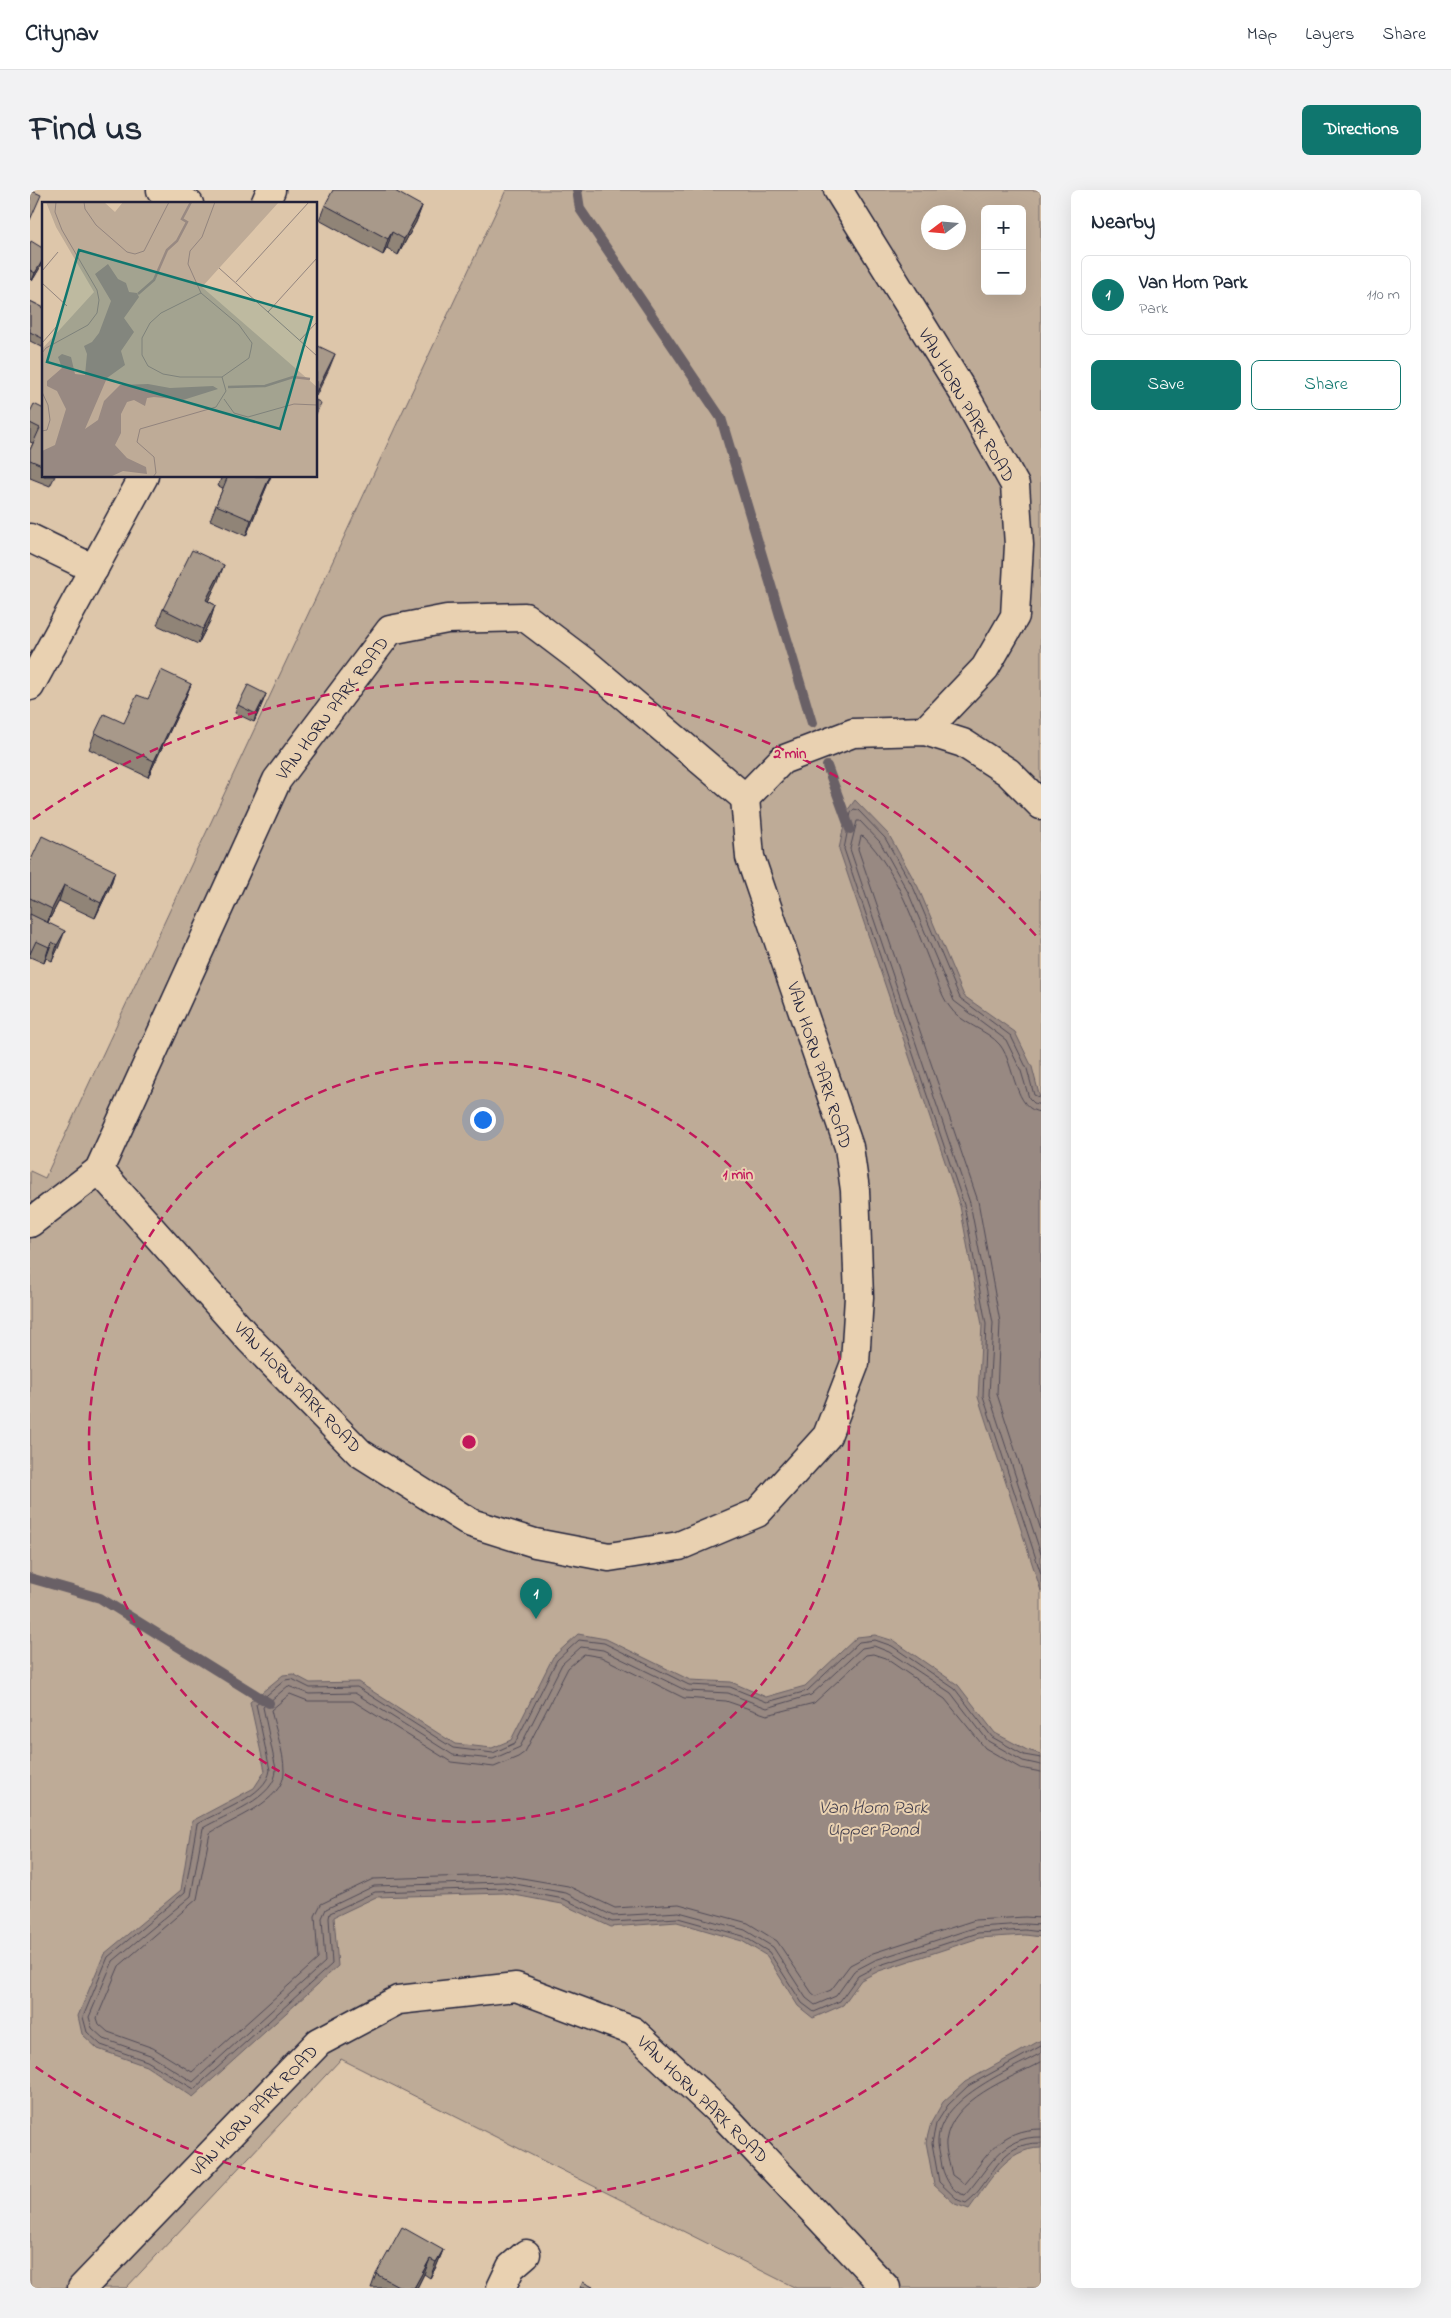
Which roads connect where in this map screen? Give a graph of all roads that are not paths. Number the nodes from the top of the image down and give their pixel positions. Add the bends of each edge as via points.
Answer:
1 (161, 190) edge
2 (271, 190) edge
3 (838, 190) edge
4 (185, 202) edge
5 (266, 202) edge
6 (143, 478) edge
7 (30, 538) edge
8 (94, 569) junction
9 (30, 686) edge
10 (925, 731) junction
11 (745, 798) junction
12 (1041, 805) edge
13 (99, 1170) junction
14 (30, 1223) edge
15 (526, 2254) dead end
16 (82, 2288) edge
17 (502, 2288) edge
18 (886, 2288) edge

1 - 4 street
2 - 5 street
3 - 10 street, VAN HORN PARK ROAD via 965,395 1015,485 1019,545 1015,616 986,668
6 - 8 street
7 - 8 street
8 - 9 street
10 - 11 street via 853,733 782,760
10 - 12 street via 963,743 1008,772
11 - 13 street, VAN HORN PARK ROAD via 587,664 525,617 447,619 390,630 277,780
11 - 13 street, VAN HORN PARK ROAD via 750,857 849,1147 859,1296 855,1363 827,1436 757,1513 679,1546 609,1557 535,1543 470,1523 360,1453 250,1340
13 - 14 street, VAN HORN PARK ROAD
15 - 17 street via 511,2267
16 - 18 street, VAN HORN PARK ROAD via 319,2042 398,2000 516,1987 633,2031 723,2116

